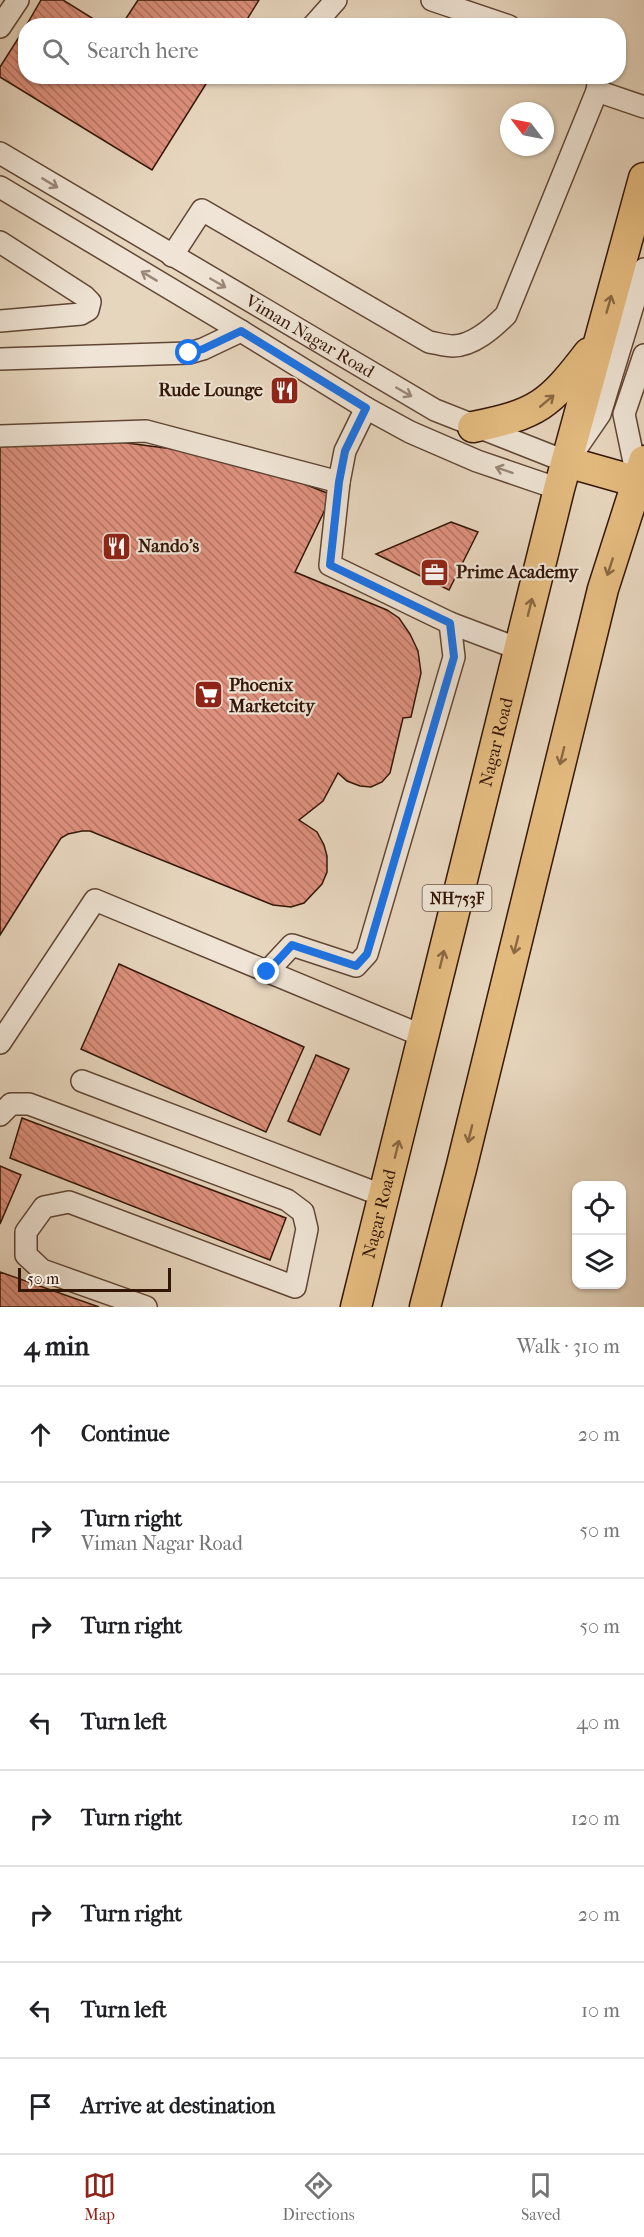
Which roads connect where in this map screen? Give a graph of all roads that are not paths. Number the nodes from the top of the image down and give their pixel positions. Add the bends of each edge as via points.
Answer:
1 (18, 0) edge
2 (336, 0) edge
3 (432, 0) edge
4 (319, 18) edge
5 (485, 18) edge
6 (0, 27) edge
7 (598, 84) edge
8 (644, 107) edge
9 (0, 153) edge
10 (644, 178) edge
11 (0, 187) edge
12 (0, 242) edge
13 (172, 256) junction
14 (644, 269) edge
15 (0, 321) edge
16 (241, 331) junction
17 (599, 341) junction
18 (644, 355) edge
19 (0, 359) edge
20 (366, 408) junction
21 (473, 427) junction
22 (0, 436) edge
23 (641, 472) edge
24 (563, 475) junction
25 (339, 482) junction
26 (450, 623) junction
27 (519, 649) junction
28 (267, 972) junction
29 (423, 1036) junction
30 (0, 1043) edge
31 (82, 1081) dead end
32 (0, 1115) edge
33 (384, 1196) junction
34 (292, 1297) edge
35 (146, 1307) edge
36 (356, 1307) edge
37 (425, 1307) edge

1 - 6 street
2 - 4 street
3 - 5 street
7 - 8 street
7 - 13 street via 506,315 475,339 454,346 429,342 202,210
9 -> 13 street, Viman Nagar Road
17 -> 10 highway, Nagar Road / NH753F
16 -> 11 street, Viman Nagar Road
12 - 15 street via 90,302 88,310 81,314
13 -> 21 street, Viman Nagar Road via 435,410
14 - 24 street via 600,414
16 - 19 street via 189,353
16 - 20 street, Viman Nagar Road
21 -> 17 highway via 512,419 539,408 563,387
17 - 24 highway, Nagar Road / NH753F
18 - 23 street via 624,414
24 -> 20 street, Viman Nagar Road via 477,461
20 - 25 street via 345,451
21 - 24 street, Viman Nagar Road
22 - 25 street via 146,431
23 - 24 highway, Viman Nagar Road
23 -> 37 highway via 603,589
27 -> 24 highway, Nagar Road / NH753F
25 - 26 street via 330,565
26 - 27 street
26 - 28 street via 454,657 367,954 356,966 292,945
29 -> 27 highway, Nagar Road / NH753F
28 - 29 street
28 - 30 street via 95,900
33 -> 29 highway, Nagar Road / NH753F
31 - 33 street
32 - 34 street via 11,1104 29,1104 287,1200 303,1212 307,1229
33 - 36 highway, Nagar Road / NH753F
34 - 35 street via 69,1202 44,1207 26,1232 26,1255 42,1270

